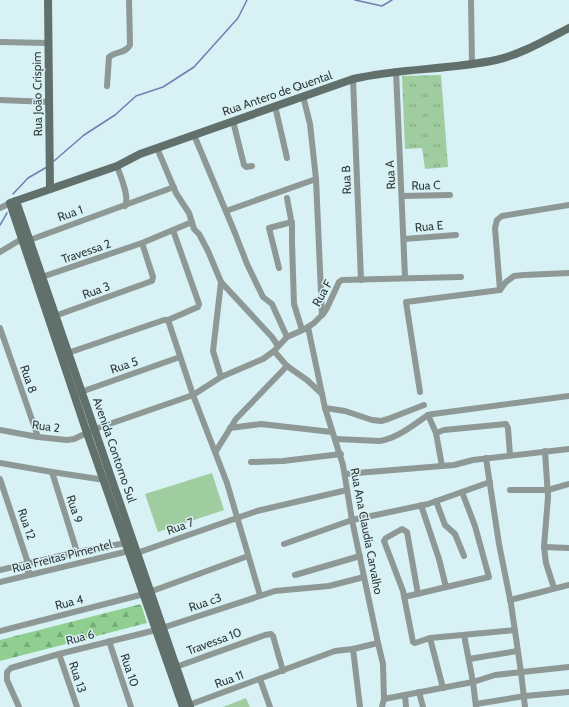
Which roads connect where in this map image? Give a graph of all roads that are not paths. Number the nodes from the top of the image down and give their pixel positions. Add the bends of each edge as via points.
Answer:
1 (48, 0) edge
2 (129, 0) edge
3 (471, 0) edge
4 (569, 28) edge
5 (0, 42) edge
6 (48, 43) junction
7 (472, 64) junction
8 (396, 71) junction
9 (353, 79) junction
10 (107, 86) dead end
11 (303, 96) junction
12 (0, 100) edge
13 (50, 102) junction
14 (275, 106) junction
15 (233, 121) junction
16 (194, 135) junction
17 (157, 148) junction
18 (287, 158) dead end
19 (117, 166) junction
20 (252, 166) dead end
21 (316, 179) junction
22 (174, 187) junction
23 (50, 189) junction
24 (450, 195) dead end
25 (402, 196) junction
26 (287, 198) dead end
27 (13, 202) junction
28 (569, 205) edge
29 (125, 206) junction
30 (0, 208) edge
31 (226, 211) junction
32 (192, 222) junction
33 (292, 222) junction
34 (173, 230) junction
35 (456, 235) dead end
36 (26, 239) junction
37 (404, 239) junction
38 (142, 243) junction
39 (0, 252) edge
40 (279, 268) dead end
41 (569, 273) edge
42 (405, 277) junction
43 (460, 277) dead end
44 (40, 278) junction
45 (361, 280) junction
46 (221, 282) junction
47 (500, 290) junction
48 (322, 315) junction
49 (53, 317) junction
50 (165, 320) junction
51 (308, 327) junction
52 (0, 328) edge
53 (302, 330) junction
54 (287, 337) junction
55 (276, 349) junction
56 (65, 354) junction
57 (180, 357) junction
58 (287, 366) junction
59 (221, 377) junction
60 (420, 392) dead end
61 (79, 393) junction
62 (322, 394) junction
63 (193, 395) junction
64 (569, 396) edge
65 (424, 405) dead end
66 (325, 408) junction
67 (428, 415) junction
68 (230, 428) junction
69 (0, 430) edge
70 (91, 431) junction
71 (332, 432) junction
72 (436, 433) junction
73 (38, 436) junction
74 (336, 439) junction
75 (569, 449) edge
76 (216, 451) junction
77 (545, 451) junction
78 (341, 454) junction
79 (510, 455) junction
80 (486, 458) junction
81 (251, 462) dead end
82 (0, 463) edge
83 (442, 466) junction
84 (52, 472) junction
85 (345, 474) junction
86 (0, 479) edge
87 (105, 480) junction
88 (490, 482) junction
89 (569, 484) edge
90 (347, 490) junction
91 (510, 490) dead end
92 (548, 490) junction
93 (462, 492) junction
94 (436, 501) junction
95 (421, 506) junction
96 (236, 517) junction
97 (352, 520) junction
98 (284, 544) dead end
99 (544, 547) junction
100 (569, 548) edge
101 (131, 550) junction
102 (77, 552) junction
103 (248, 556) junction
104 (360, 556) junction
105 (464, 556) dead end
106 (28, 563) junction
107 (0, 570) edge
108 (31, 574) junction
109 (295, 575) dead end
110 (364, 577) junction
111 (0, 582) edge
112 (569, 585) edge
113 (446, 587) junction
114 (554, 588) junction
115 (147, 592) junction
116 (418, 594) junction
117 (260, 595) junction
118 (404, 597) junction
119 (510, 600) junction
120 (160, 629) junction
121 (514, 630) junction
122 (0, 631) edge
123 (464, 635) junction
124 (430, 638) junction
125 (109, 641) junction
126 (378, 643) junction
127 (353, 649) junction
128 (517, 651) junction
129 (59, 654) junction
130 (469, 659) junction
131 (569, 667) edge
132 (173, 668) junction
133 (283, 671) junction
134 (522, 672) junction
135 (260, 679) junction
136 (473, 682) junction
137 (443, 688) junction
138 (420, 692) junction
139 (569, 692) edge
140 (405, 695) junction
141 (523, 696) junction
142 (384, 699) junction
143 (476, 705) edge
144 (186, 706) edge
145 (19, 707) edge
146 (77, 707) edge
147 (131, 707) edge
148 (270, 707) edge
149 (360, 707) edge
150 (382, 707) edge
151 (406, 707) edge
152 (423, 707) edge
153 (525, 707) edge

1 - 6 street, Rua João Crispim
2 - 10 street via 130,45 123,52 109,57
3 - 7 street
4 - 7 street, Rua Antero de Quental via 522,52
5 - 6 street
6 - 13 street, Rua João Crispim
7 - 8 street, Rua Antero de Quental
8 - 9 street, Rua Antero de Quental
8 - 25 street, Rua A
9 - 11 street, Rua Antero de Quental
9 - 45 street, Rua B
11 - 14 street, Rua Antero de Quental
11 - 21 street via 310,124
12 - 13 street
13 - 23 street, Rua João Crispim
14 - 15 street, Rua Antero de Quental
14 - 18 street
15 - 16 street, Rua Antero de Quental
15 - 20 street via 244,165
16 - 17 street, Rua Antero de Quental
16 - 31 street
17 - 19 street, Rua Antero de Quental
17 - 22 street
19 - 23 street, Rua Antero de Quental
19 - 29 street via 126,194
21 - 31 street
21 - 48 street
22 - 29 street, Rua 1
22 - 32 street
23 - 27 street, Rua Antero de Quental
24 - 25 street, Rua C
25 - 37 street, Rua A
26 - 33 street
27 - 30 street, Rua Antero de Quental
27 - 36 street, Avenida Contorno Sul
28 - 47 street via 502,216 497,220 494,228
29 - 36 street, Rua 1
31 - 54 street via 256,284 263,297 272,304
32 - 34 street, Travessa 2
32 - 46 street
33 - 40 street via 269,228
33 - 53 street via 294,304
34 - 38 street, Travessa 2
34 - 50 street via 199,304 198,307
35 - 37 street, Rua E
36 - 39 street, Rua 1
36 - 44 street, Avenida Contorno Sul
37 - 42 street, Rua A
38 - 44 street, Travessa 2
38 - 49 street, Rua 3 via 153,280
41 - 47 street via 514,276
42 - 43 street, Rua F
42 - 45 street, Rua F
44 - 49 street, Avenida Contorno Sul
45 - 48 street, Rua F via 339,282
46 - 55 street via 272,337
46 - 59 street via 213,351
47 - 60 street via 406,302
48 - 51 street, Rua F
49 - 56 street, Avenida Contorno Sul
50 - 56 street
50 - 57 street
51 - 53 street, Rua F
51 - 62 street, Rua Ana Claudia Carvalho
52 - 73 street, Rua 8
53 - 54 street, Rua F
54 - 55 street, Rua F
55 - 58 street
55 - 59 street, Rua F via 264,359
56 - 61 street, Avenida Contorno Sul
57 - 61 street, Rua 5
57 - 63 street
58 - 62 street
58 - 68 street
59 - 63 street, Rua F
61 - 70 street, Avenida Contorno Sul
62 - 66 street, Rua Ana Claudia Carvalho
63 - 70 street
63 - 76 street
64 - 67 street
65 - 66 street via 381,421
66 - 71 street, Rua Ana Claudia Carvalho
67 - 72 street
67 - 74 street via 387,440
68 - 71 street via 261,424
68 - 76 street
69 - 73 street, Rua 2
70 - 73 street, Rua 2 via 67,440
70 - 87 street, Avenida Contorno Sul
70 - 101 street, Avenida Contorno Sul
71 - 74 street, Rua Ana Claudia Carvalho
72 - 79 street via 506,424
72 - 83 street
74 - 78 street, Rua Ana Claudia Carvalho
75 - 77 street
76 - 96 street
77 - 79 street
77 - 92 street
78 - 81 street
78 - 85 street, Rua Ana Claudia Carvalho
79 - 80 street
80 - 83 street
80 - 88 street
82 - 84 street
83 - 85 street
84 - 87 street
84 - 102 street, Rua 9
85 - 90 street, Rua Ana Claudia Carvalho
86 - 106 street, Rua 12
87 - 101 street, Avenida Contorno Sul
88 - 93 street
88 - 119 street
89 - 92 street
90 - 96 street, Rua 7
90 - 97 street, Rua Ana Claudia Carvalho
91 - 92 street
92 - 99 street
93 - 94 street
93 - 113 street via 475,526 489,577
94 - 95 street
94 - 105 street via 444,525 455,534
95 - 97 street
95 - 113 street
96 - 101 street, Rua 7
96 - 103 street
97 - 98 street
97 - 104 street, Rua Ana Claudia Carvalho
99 - 100 street
99 - 114 street
101 - 102 street, Rua Freitas Pimentel
101 - 108 street, Rua Freitas Pimentel
101 - 115 street, Avenida Contorno Sul
102 - 106 street, Rua Freitas Pimentel
103 - 115 street
103 - 117 street
104 - 109 street
104 - 110 street, Rua Ana Claudia Carvalho
106 - 107 street, Rua Freitas Pimentel
106 - 108 street, Rua 12 via 27,570
108 - 111 street, Rua Freitas Pimentel
110 - 117 street, Rua c3 via 329,586 283,589
110 - 126 street, Rua Ana Claudia Carvalho
112 - 114 street
113 - 116 street
114 - 119 street
115 - 120 street, Avenida Contorno Sul
115 - 122 street, Rua 4
116 - 118 street
116 - 118 street via 407,532 402,529 384,541
117 - 120 street, Rua c3
118 - 124 street via 413,642
119 - 121 street
120 - 125 street, Rua 6
120 - 132 street, Avenida Contorno Sul
121 - 123 street
121 - 128 street
123 - 124 street
123 - 130 street
124 - 137 street
125 - 129 street, Rua 6
125 - 147 street, Rua 10
126 - 127 street
126 - 142 street, Rua Ana Claudia Carvalho via 383,664
127 - 133 street via 335,651
127 - 149 street
128 - 130 street
128 - 134 street
129 - 145 street, Rua 6 via 11,668 7,672 7,680
129 - 146 street, Rua 13
130 - 136 street
131 - 134 street
132 - 133 street, Travessa 10 via 271,634
132 - 144 street, Avenida Contorno Sul
133 - 135 street, Rua 11
134 - 136 street via 495,675
134 - 141 street
135 - 144 street, Rua 11
135 - 148 street
136 - 137 street
136 - 143 street
137 - 138 street
138 - 140 street
138 - 152 street
139 - 141 street
140 - 142 street
140 - 151 street
141 - 143 street
141 - 153 street
142 - 150 street, Rua Ana Claudia Carvalho

